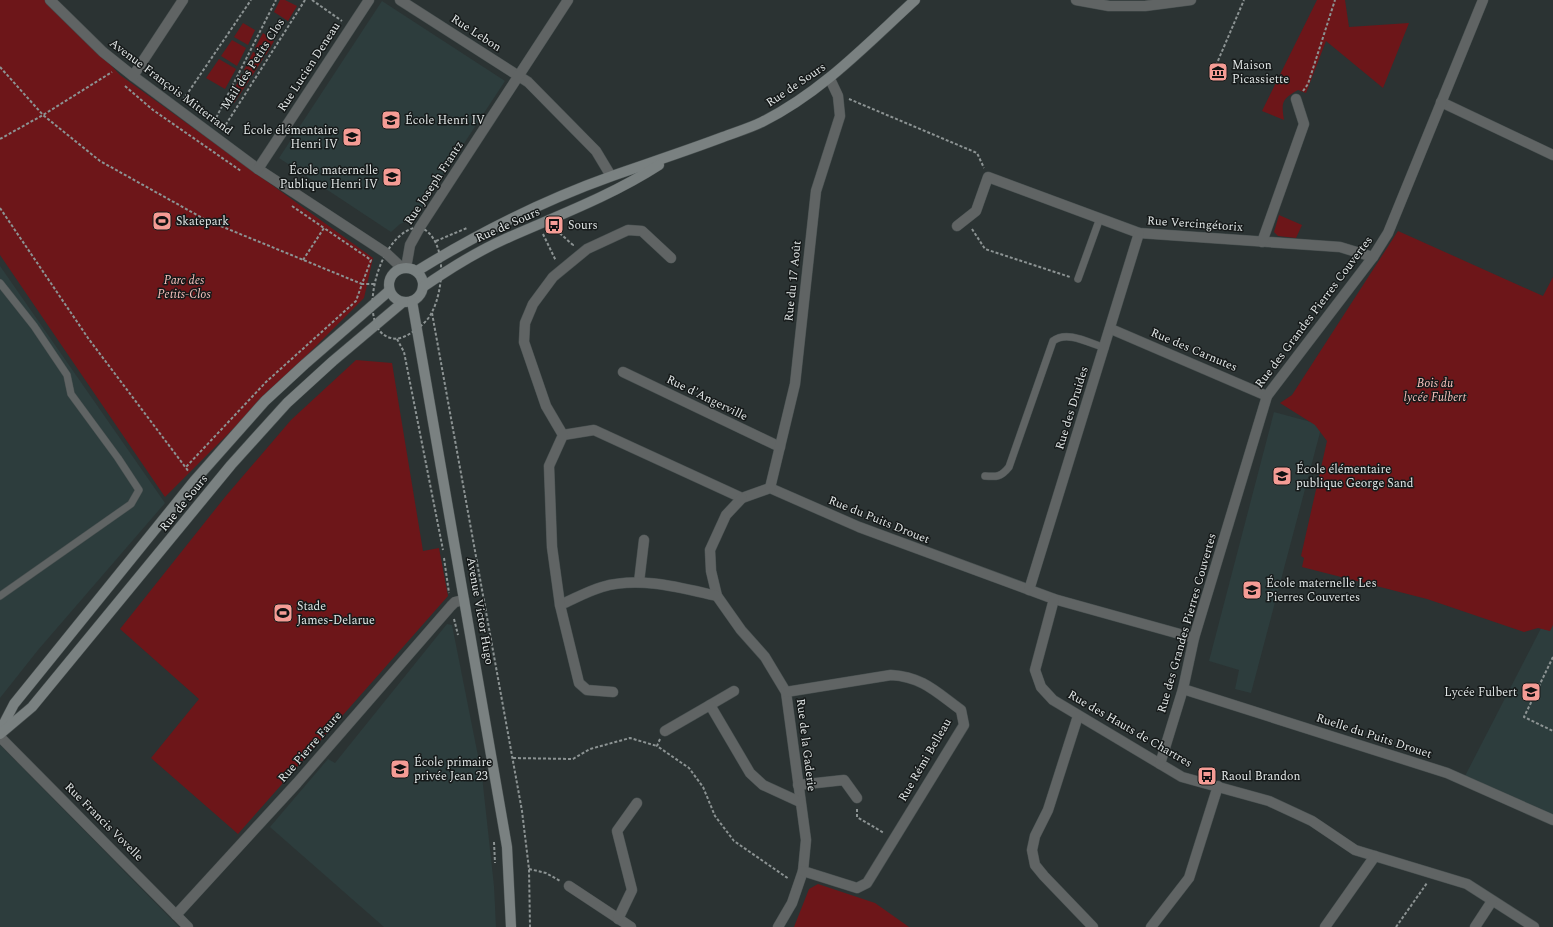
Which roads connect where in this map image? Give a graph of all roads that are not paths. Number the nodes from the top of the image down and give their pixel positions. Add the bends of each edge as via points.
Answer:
1 (50, 0) edge
2 (183, 0) edge
3 (369, 0) edge
4 (400, 0) edge
5 (568, 0) edge
6 (915, 0) edge
7 (1076, 0) edge
8 (1192, 0) edge
9 (1483, 0) edge
10 (518, 75) junction
11 (133, 76) junction
12 (830, 79) junction
13 (1296, 99) road end
14 (1442, 102) junction
15 (1553, 155) edge
16 (670, 158) junction
17 (258, 169) junction
18 (611, 176) junction
19 (1100, 218) junction
20 (957, 226) dead end
21 (1139, 233) junction
22 (1262, 242) junction
23 (1373, 257) junction
24 (672, 258) dead end
25 (404, 268) junction
26 (417, 271) junction
27 (1078, 279) road end
28 (0, 283) edge
29 (423, 287) junction
30 (389, 291) junction
31 (408, 302) junction
32 (1111, 328) junction
33 (1105, 348) junction
34 (623, 372) dead end
35 (1267, 396) junction
36 (563, 435) junction
37 (780, 448) junction
38 (985, 476) dead end
39 (770, 488) junction
40 (742, 498) junction
41 (644, 540) dead end
42 (639, 582) junction
43 (1029, 590) junction
44 (0, 596) edge
45 (717, 596) junction
46 (1054, 599) junction
47 (464, 600) junction
48 (560, 605) junction
49 (1194, 638) junction
50 (1184, 689) junction
51 (734, 691) dead end
52 (613, 692) dead end
53 (786, 692) junction
54 (710, 705) junction
55 (1078, 716) junction
56 (665, 731) road end
57 (0, 734) edge
58 (1160, 764) junction
59 (798, 785) junction
60 (1218, 786) junction
61 (857, 798) road end
62 (800, 802) junction
63 (637, 803) dead end
64 (1553, 820) edge
65 (1374, 856) junction
66 (803, 871) junction
67 (569, 886) road end
68 (1492, 900) junction
69 (176, 915) junction
70 (618, 919) junction
71 (188, 927) edge
72 (511, 927) edge
73 (630, 927) edge
74 (778, 927) edge
75 (1093, 927) edge
76 (1151, 927) edge
77 (1325, 927) edge
78 (1475, 927) edge
79 (1534, 927) edge

1 - 11 street, Avenue François Mitterrand via 103,52
2 - 11 street
3 - 17 street, Rue Lucien Deneau
4 - 10 street, Rue Lebon
5 - 10 street, Rue Joseph Frantz
6 - 12 main road, Rue de Sours
7 - 8 street via 1109,6 1145,6
9 - 14 street, Rue des Grandes Pierres Couvertes
10 - 18 street, Rue Lebon via 596,151
10 - 25 street, Rue Joseph Frantz via 420,227 410,245
11 - 17 street, Avenue François Mitterrand
12 - 16 main road, Rue de Sours via 762,122
12 - 37 street, Rue du 17 Août via 838,96 840,116 816,191 795,384
13 - 22 street via 1304,124
14 - 15 street
14 - 23 street, Rue des Grandes Pierres Couvertes via 1388,233
16 - 18 main road, Rue de Sours
16 - 29 main road, Rue de Sours via 632,182 470,257
17 - 25 street, Avenue François Mitterrand via 386,253
18 - 26 main road, Rue de Sours via 532,207 483,231
19 - 20 street, Rue Vercingétorix via 988,177 976,211
19 - 21 street, Rue Vercingétorix
19 - 27 lane
21 - 22 street, Rue Vercingétorix
21 - 32 street, Rue des Druides
22 - 23 street, Rue Vercingétorix via 1340,247
23 - 35 street, Rue des Grandes Pierres Couvertes
24 - 36 street via 642,231 628,230 587,249 553,277 533,304 525,323 524,342 546,406
25 - 26 main road
25 - 30 main road via 392,274
26 - 29 main road via 422,278
28 - 44 lane via 34,326 67,375 71,394 139,490 131,504
29 - 31 main road via 420,296
30 - 31 main road via 395,299
30 - 57 main road, Rue de Sours via 282,385 218,454 14,704
31 - 47 main road, Avenue Victor Hugo
31 - 57 main road, Rue de Sours via 376,325 287,404 231,465 32,707
32 - 33 street, Rue des Druides
32 - 35 street, Rue des Carnutes
33 - 38 lane via 1067,336 1059,336 1053,341 1008,467 1003,475
33 - 43 street, Rue des Druides
34 - 37 street, Rue d'Angerville
35 - 49 street, Rue des Grandes Pierres Couvertes
36 - 40 street via 594,430
36 - 48 street via 549,466 552,547
37 - 39 street, Rue du 17 Août
39 - 40 street
39 - 43 street, Rue du Puits Drouet via 859,527
40 - 45 street, Rue de la Gaderie via 726,515 710,550 710,571
41 - 42 street
42 - 45 street
42 - 48 street via 603,586
43 - 46 street, Rue du Puits Drouet
45 - 53 street, Rue de la Gaderie via 741,630 765,657
46 - 49 street, Rue du Puits Drouet
46 - 55 street, Rue des Hauts de Chartres via 1035,670 1042,687 1053,700
47 - 69 street, Rue Pierre Faure via 451,606 297,783
47 - 72 main road, Avenue Victor Hugo via 507,847
48 - 52 street via 579,683 588,690
49 - 50 street, Rue des Grandes Pierres Couvertes
50 - 58 street, Rue des Grandes Pierres Couvertes
50 - 64 street, Ruelle du Puits Drouet via 1447,773
51 - 54 street
53 - 59 street, Rue de la Gaderie
53 - 66 street, Rue Rémi Belleau via 891,675 909,676 923,682 961,710 964,725 867,883 857,888
54 - 56 street
54 - 62 street via 750,773 763,785
55 - 58 street, Rue des Hauts de Chartres
55 - 75 street via 1048,810 1035,836 1032,850 1035,865
57 - 69 street, Rue Francis Vovelle
58 - 60 street, Rue des Hauts de Chartres via 1182,777
59 - 61 street via 844,780
59 - 62 street, Rue de la Gaderie
60 - 65 street, Rue des Hauts de Chartres via 1269,801 1312,821 1355,850
60 - 76 street via 1189,878
62 - 66 street, Rue de la Gaderie via 806,840
63 - 70 street via 617,831 632,890
65 - 68 street, Rue des Hauts de Chartres via 1467,884
65 - 77 street
66 - 74 street, Rue de la Gaderie via 792,903
67 - 70 street
68 - 78 street
68 - 79 street, Rue des Hauts de Chartres
69 - 71 street, Rue Francis Vovelle
70 - 73 street

